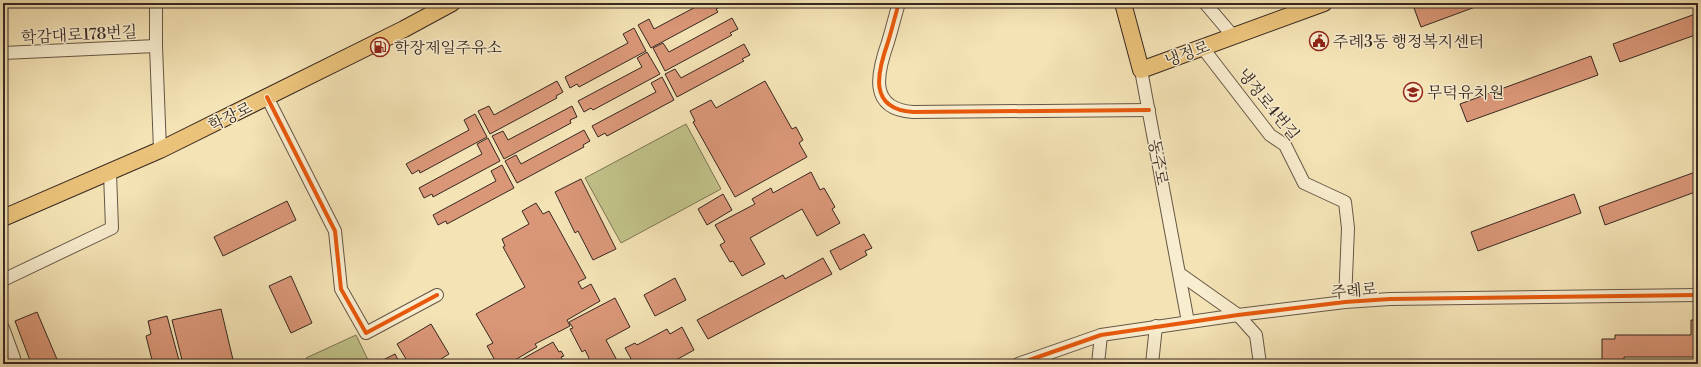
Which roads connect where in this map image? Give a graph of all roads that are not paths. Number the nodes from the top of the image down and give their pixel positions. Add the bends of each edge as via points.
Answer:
1 (156, 3) edge
2 (452, 3) edge
3 (898, 3) edge
4 (1123, 3) edge
5 (1205, 3) edge
6 (1324, 3) edge
7 (1233, 36) junction
8 (156, 46) junction
9 (1202, 47) junction
10 (3, 53) edge
11 (1141, 70) junction
12 (267, 97) junction
13 (1149, 110) junction
14 (160, 150) junction
15 (110, 173) junction
16 (3, 218) edge
17 (1180, 274) junction
18 (3, 280) edge
19 (437, 295) dead end
20 (1698, 295) edge
21 (1345, 302) junction
22 (1238, 315) junction
23 (1188, 322) junction
24 (1156, 326) junction
25 (3, 328) edge
26 (1101, 336) junction
27 (14, 364) edge
28 (1018, 364) edge
29 (1098, 364) edge
30 (1152, 364) edge
31 (1260, 364) edge

1 - 8 street
2 - 12 main road, 학장로
3 - 13 street via 882,58 878,86 886,103 894,108 913,112
4 - 11 main road, 동주로
5 - 7 street, 냉정로
6 - 7 main road, 냉정로
7 - 9 main road, 냉정로
8 - 10 street, 학감대로178번길
8 - 14 street
9 - 11 main road, 냉정로
9 - 21 street, 냉정로4번길 via 1270,135 1285,145 1304,183 1345,202 1348,228
11 - 13 street, 동주로
12 - 14 main road, 학장로
12 - 19 street via 335,231 340,289 366,334
13 - 17 street, 동주로
14 - 15 main road, 학장로
15 - 16 main road, 학장로
15 - 18 street via 112,228
17 - 22 street
17 - 23 street, 동주로
20 - 21 street, 주례로 via 1390,299
21 - 22 street, 주례로
22 - 23 street, 주례로
22 - 31 street via 1256,335
23 - 24 street, 주례로
24 - 26 street, 주례로
24 - 30 street
25 - 27 street
26 - 28 street, 주례로
26 - 29 street

